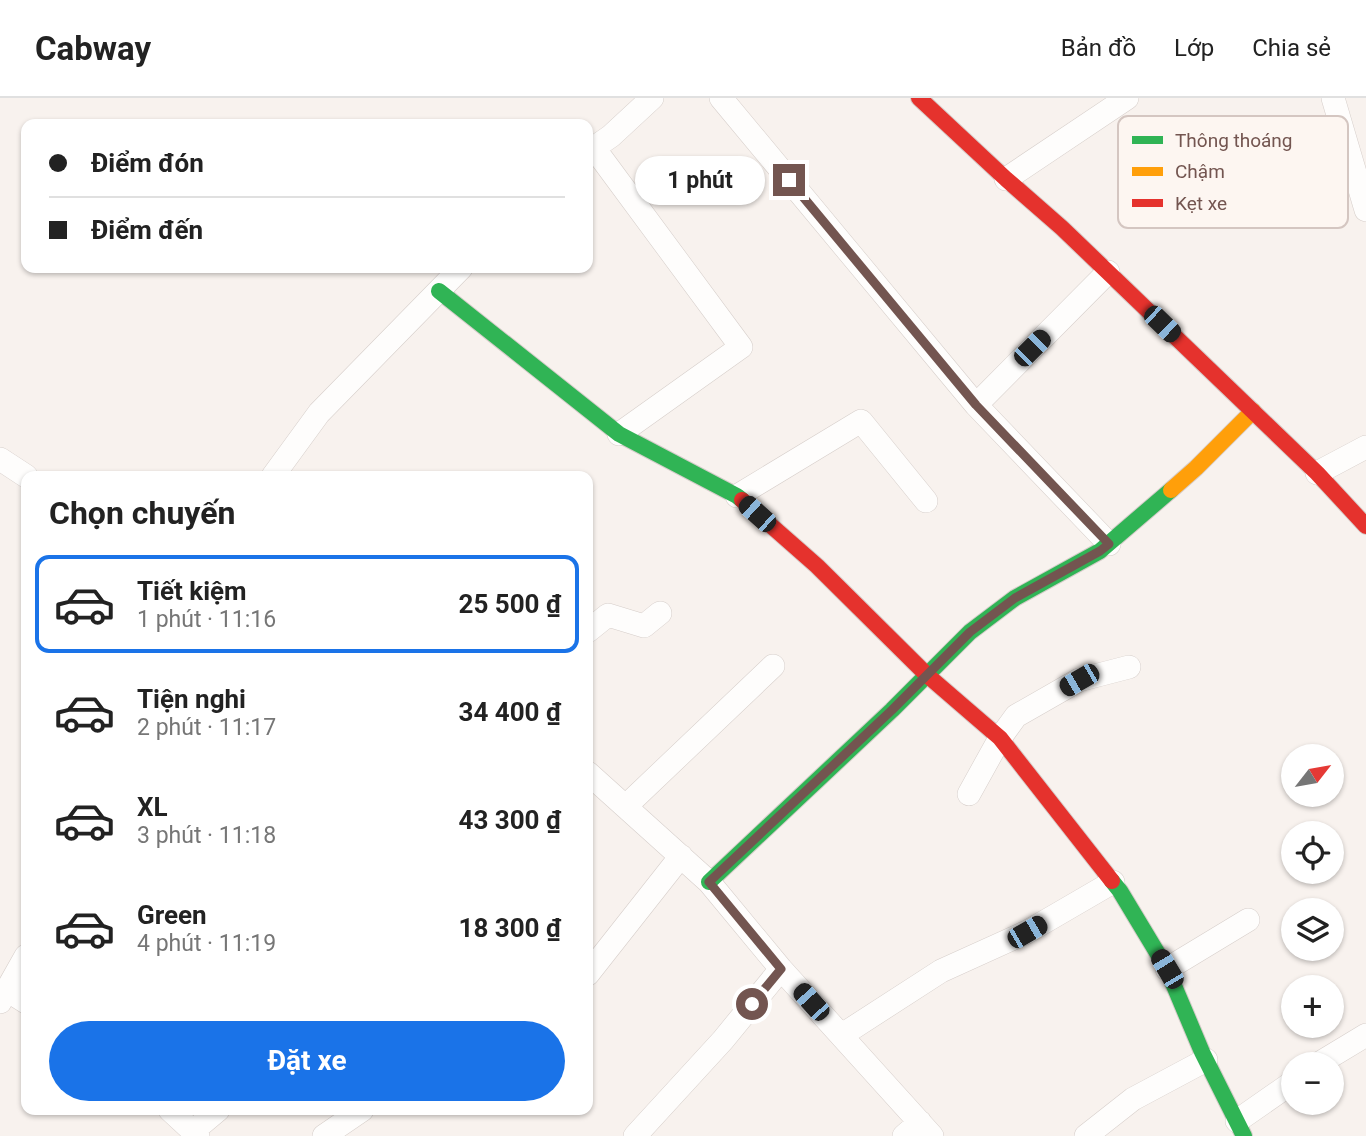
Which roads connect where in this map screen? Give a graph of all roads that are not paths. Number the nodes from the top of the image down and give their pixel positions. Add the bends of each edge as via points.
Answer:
1 (652, 98) edge
2 (721, 98) edge
3 (919, 98) edge
4 (1127, 98) edge
5 (1333, 98) edge
6 (1338, 116) edge
7 (593, 149) edge
8 (1348, 149) edge
9 (593, 153) edge
10 (1006, 179) junction
11 (1366, 210) edge
12 (1108, 272) junction
13 (456, 273) edge
14 (439, 291) junction
15 (976, 405) junction
16 (1253, 411) junction
17 (620, 434) junction
18 (1366, 447) edge
19 (0, 459) edge
20 (277, 471) edge
21 (21, 473) edge
22 (1317, 473) junction
23 (737, 496) junction
24 (926, 501) dead end
25 (1366, 526) edge
26 (1109, 544) junction
27 (660, 613) dead end
28 (593, 627) edge
29 (773, 666) dead end
30 (1129, 667) dead end
31 (927, 675) junction
32 (1000, 738) junction
33 (593, 777) edge
34 (969, 794) dead end
35 (626, 806) junction
36 (681, 856) junction
37 (709, 882) junction
38 (1113, 882) junction
39 (1248, 920) dead end
40 (593, 968) edge
41 (781, 969) junction
42 (1167, 969) junction
43 (21, 970) edge
44 (11, 998) edge
45 (842, 1035) junction
46 (1366, 1035) edge
47 (1338, 1052) edge
48 (1206, 1060) junction
49 (1281, 1093) edge
50 (176, 1115) edge
51 (213, 1115) edge
52 (355, 1115) edge
53 (1240, 1129) edge
54 (919, 1131) edge
55 (196, 1133) edge
56 (324, 1136) edge
57 (635, 1136) edge
58 (1086, 1136) edge

1 - 7 street
2 - 15 street
3 - 10 street
4 - 10 street
5 - 6 street
8 - 11 street
9 - 17 street via 741,347
10 - 12 street
12 - 15 street
12 - 16 street
13 - 14 street
14 - 17 street
14 - 20 street via 319,413
15 - 26 street
16 - 22 street
16 - 26 street
17 - 23 street
18 - 22 street
19 - 21 street
22 - 25 street
23 - 24 street via 861,421
23 - 31 street via 817,566
26 - 31 street via 1015,598 970,632
27 - 28 street via 644,626 608,615
29 - 35 street
30 - 32 street via 1079,680 1016,716
31 - 32 street
31 - 37 street
32 - 34 street
32 - 38 street
33 - 35 street
35 - 36 street
36 - 37 street
36 - 40 street
37 - 41 street
38 - 42 street
38 - 45 street via 1027,932 941,971
39 - 42 street
41 - 45 street
41 - 57 street
42 - 48 street
43 - 44 street
45 - 54 street
46 - 47 street
48 - 53 street
48 - 58 street via 1133,1098
49 - 53 street
50 - 55 street
51 - 55 street
52 - 56 street

